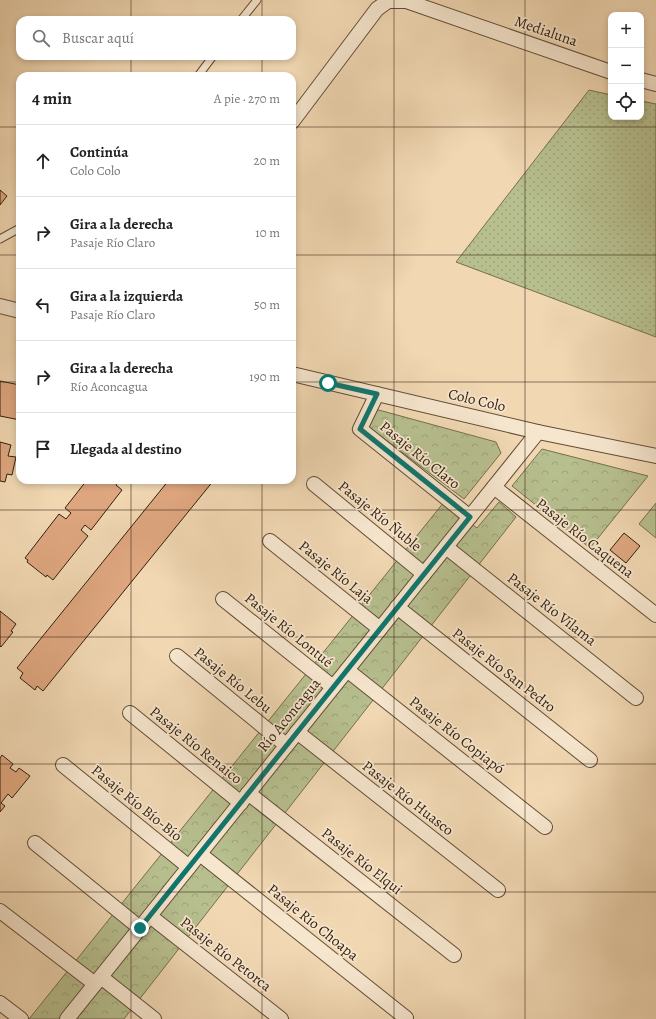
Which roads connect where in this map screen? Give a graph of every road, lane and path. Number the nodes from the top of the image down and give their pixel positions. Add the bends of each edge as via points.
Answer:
1 (257, 0) edge
2 (389, 1) edge
3 (244, 16) edge
4 (210, 60) edge
5 (608, 71) edge
6 (201, 72) edge
7 (644, 81) edge
8 (656, 84) edge
9 (296, 117) edge
10 (16, 230) edge
11 (0, 239) edge
12 (0, 306) edge
13 (16, 310) edge
14 (296, 375) edge
15 (377, 394) junction
16 (538, 432) junction
17 (656, 456) edge
18 (314, 484) dead end
19 (494, 487) junction
20 (470, 517) junction
21 (270, 541) dead end
22 (446, 547) junction
23 (424, 574) junction
24 (223, 599) dead end
25 (397, 607) junction
26 (656, 615) edge
27 (380, 629) junction
28 (177, 656) dead end
29 (347, 670) junction
30 (333, 687) junction
31 (636, 698) dead end
32 (130, 713) dead end
33 (297, 732) junction
34 (286, 745) junction
35 (590, 760) dead end
36 (63, 765) dead end
37 (245, 798) junction
38 (545, 827) dead end
39 (35, 843) dead end
40 (200, 854) junction
41 (189, 867) junction
42 (498, 890) dead end
43 (0, 911) edge
44 (150, 916) junction
45 (140, 928) junction
46 (454, 956) dead end
47 (98, 981) junction
48 (0, 1003) edge
49 (406, 1018) dead end
50 (20, 1019) edge
51 (67, 1019) edge
52 (154, 1019) edge
53 (281, 1019) edge

1 - 3 lane
2 - 5 street, Medialuna via 406,1
2 - 9 street, Medialuna via 377,10
4 - 6 lane
7 - 8 street
10 - 11 lane
12 - 13 street
14 - 15 street, Colo Colo
15 - 16 street, Colo Colo
15 - 20 street, Pasaje Río Claro via 360,429
16 - 17 street, Colo Colo
16 - 19 street, Río Aconcagua
18 - 23 street, Pasaje Río Ñuble
19 - 20 street, Río Aconcagua
19 - 26 street, Pasaje Río Caquena
20 - 22 street, Río Aconcagua
21 - 27 street, Pasaje Río Laja
22 - 23 street, Río Aconcagua
22 - 31 street, Pasaje Río Vilama
23 - 25 street, Río Aconcagua
24 - 30 street, Pasaje Río Lontué
25 - 27 street, Río Aconcagua
25 - 35 street, Pasaje Río San Pedro
27 - 29 street, Río Aconcagua
28 - 34 street, Pasaje Río Lebu
29 - 30 street, Río Aconcagua
29 - 38 street, Pasaje Río Copiapó
30 - 33 street, Río Aconcagua
32 - 37 street, Pasaje Río Renaico
33 - 34 street, Río Aconcagua
33 - 42 street, Pasaje Río Huasco
34 - 37 street, Río Aconcagua
36 - 41 street, Pasaje Río Bío-Bío
37 - 40 street, Río Aconcagua
37 - 46 street, Pasaje Río Elqui
39 - 45 street
40 - 41 street, Río Aconcagua
40 - 49 street, Pasaje Río Choapa
41 - 44 street, Río Aconcagua
43 - 47 street
44 - 45 street, Río Aconcagua
44 - 53 street, Pasaje Río Petorca
45 - 47 street, Río Aconcagua
47 - 51 street, Río Aconcagua
47 - 52 street
48 - 50 street

